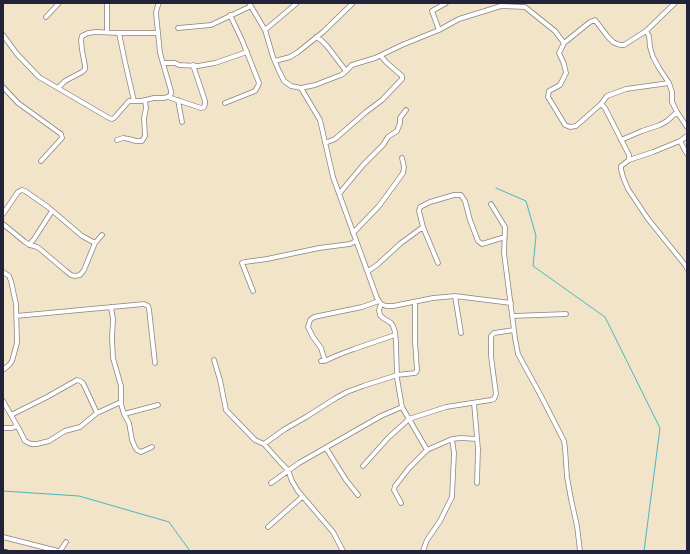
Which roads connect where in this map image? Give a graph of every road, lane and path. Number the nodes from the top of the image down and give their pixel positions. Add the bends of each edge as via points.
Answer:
1 (59, 3) edge
2 (107, 3) edge
3 (159, 3) edge
4 (297, 3) edge
5 (353, 3) edge
6 (446, 3) edge
7 (529, 3) edge
8 (676, 3) edge
9 (250, 4) edge
10 (526, 8) junction
11 (230, 15) junction
12 (46, 17) dead end
13 (178, 28) dead end
14 (265, 30) junction
15 (439, 30) junction
16 (646, 31) junction
17 (106, 32) junction
18 (119, 33) junction
19 (158, 33) junction
20 (3, 35) edge
21 (316, 37) junction
22 (564, 43) junction
23 (247, 52) junction
24 (381, 56) junction
25 (275, 61) junction
26 (163, 63) junction
27 (193, 66) junction
28 (346, 71) junction
29 (669, 83) junction
30 (3, 87) edge
31 (58, 88) junction
32 (301, 88) junction
33 (168, 97) junction
34 (178, 100) junction
35 (134, 101) junction
36 (144, 101) junction
37 (225, 103) dead end
38 (601, 104) junction
39 (406, 110) dead end
40 (677, 112) junction
41 (182, 122) dead end
42 (687, 127) edge
43 (687, 136) edge
44 (117, 140) dead end
45 (621, 140) junction
46 (680, 141) junction
47 (325, 143) junction
48 (687, 154) edge
49 (402, 158) dead end
50 (629, 160) junction
51 (41, 161) dead end
52 (339, 194) junction
53 (490, 204) dead end
54 (52, 211) junction
55 (3, 214) edge
56 (3, 224) edge
57 (423, 227) junction
58 (353, 233) junction
59 (102, 235) dead end
60 (505, 237) junction
61 (356, 242) junction
62 (95, 243) junction
63 (29, 245) junction
64 (438, 263) dead end
65 (687, 267) edge
66 (368, 271) junction
67 (3, 272) edge
68 (253, 291) dead end
69 (455, 296) junction
70 (415, 302) junction
71 (380, 303) junction
72 (511, 303) junction
73 (111, 307) junction
74 (566, 314) dead end
75 (16, 316) junction
76 (512, 316) junction
77 (514, 330) junction
78 (461, 333) dead end
79 (395, 335) junction
80 (214, 360) dead end
81 (155, 363) dead end
82 (3, 370) edge
83 (397, 375) junction
84 (3, 401) edge
85 (121, 402) junction
86 (474, 403) junction
87 (158, 405) dead end
88 (402, 407) junction
89 (97, 413) junction
90 (124, 414) junction
91 (11, 415) junction
92 (409, 419) junction
93 (18, 426) junction
94 (3, 428) edge
95 (452, 439) junction
96 (477, 439) junction
97 (264, 444) junction
98 (152, 447) dead end
99 (326, 448) junction
100 (427, 450) junction
101 (363, 466) dead end
102 (288, 470) junction
103 (271, 483) dead end
104 (476, 483) dead end
105 (358, 495) dead end
106 (302, 497) junction
107 (401, 503) dead end
108 (268, 527) dead end
109 (3, 537) edge
110 (66, 542) dead end
111 (59, 551) edge
112 (343, 551) edge
113 (423, 551) edge
114 (580, 551) edge

1 - 12 street
2 - 17 street
3 - 19 street via 156,13
4 - 14 street
5 - 21 street
6 - 15 street via 432,11
7 - 10 street
8 - 16 street
9 - 11 street
9 - 14 street
10 - 15 street via 501,6 459,19
10 - 22 street
11 - 13 street via 211,25
11 - 23 street
14 - 25 street
15 - 24 street
16 - 22 street via 621,45 613,42 593,20
16 - 29 street via 653,57
17 - 18 street
17 - 31 street via 82,36 85,69
18 - 19 street
18 - 35 street
19 - 26 street
20 - 31 street via 39,77
21 - 25 street via 290,57
21 - 28 street via 327,46
22 - 38 street via 559,53 566,74 560,85 549,91 548,97 565,125 570,127 576,126
23 - 27 street via 215,63
23 - 37 street via 258,86 255,91
24 - 28 street via 352,65
24 - 47 street via 402,76 402,79 382,100 335,139
25 - 32 street via 284,81
26 - 27 street
26 - 33 street via 171,91
27 - 34 street via 205,105 201,108
28 - 32 street via 315,85
29 - 38 street via 626,89 607,96
29 - 40 street via 672,102
30 - 51 street via 18,103 61,134 62,138
31 - 35 street via 109,118 114,118 128,102
32 - 47 street via 319,118
33 - 34 street
33 - 36 street
34 - 41 street
35 - 36 street
36 - 44 street via 145,136 142,141 123,138
38 - 45 street
39 - 52 street via 400,118 397,131 388,137
40 - 42 street
40 - 45 street via 660,125
43 - 46 street
45 - 50 street
46 - 48 street
46 - 50 street
47 - 52 street
49 - 58 street via 403,173 379,206
50 - 65 street via 620,169 628,189 648,220
52 - 58 street
53 - 60 street via 505,227
54 - 55 street via 22,190
54 - 62 street via 82,236
54 - 63 street
56 - 63 street
57 - 60 street via 420,207 458,194 465,201 478,241 482,244
57 - 64 street
57 - 66 street
58 - 61 street
59 - 62 street
60 - 72 street via 504,253
61 - 66 street
61 - 68 street via 242,263
62 - 63 street via 84,270 75,276 37,246
66 - 71 street
67 - 75 street via 11,281
69 - 70 street
69 - 72 street
69 - 78 street
70 - 71 street via 393,306
70 - 83 street via 417,370 415,373
71 - 79 street via 380,315 392,324
71 - 79 street via 310,320 308,327 321,348 323,361
72 - 76 street
73 - 75 street
73 - 81 street via 144,304 148,306
73 - 85 street via 113,358 121,386
74 - 76 street
75 - 82 street via 16,343 12,361
76 - 77 street
77 - 86 street via 491,336 496,396 492,400
77 - 114 street via 520,359 564,442 567,477
79 - 83 street
80 - 97 street via 226,410 255,440
83 - 88 street
83 - 97 street via 347,392
84 - 91 street
85 - 89 street
85 - 90 street
86 - 92 street via 446,407
86 - 96 street
87 - 90 street
88 - 92 street
88 - 99 street via 381,416
89 - 91 street via 78,380
89 - 93 street via 80,426 42,444 27,443
90 - 98 street via 134,447 141,452
91 - 93 street
92 - 100 street
92 - 101 street
93 - 94 street
95 - 96 street
95 - 100 street
95 - 113 street via 452,497
96 - 104 street
97 - 102 street
99 - 102 street
99 - 105 street
100 - 107 street via 394,488
102 - 103 street
102 - 106 street
106 - 108 street
106 - 112 street via 333,532
109 - 111 street
110 - 111 street

